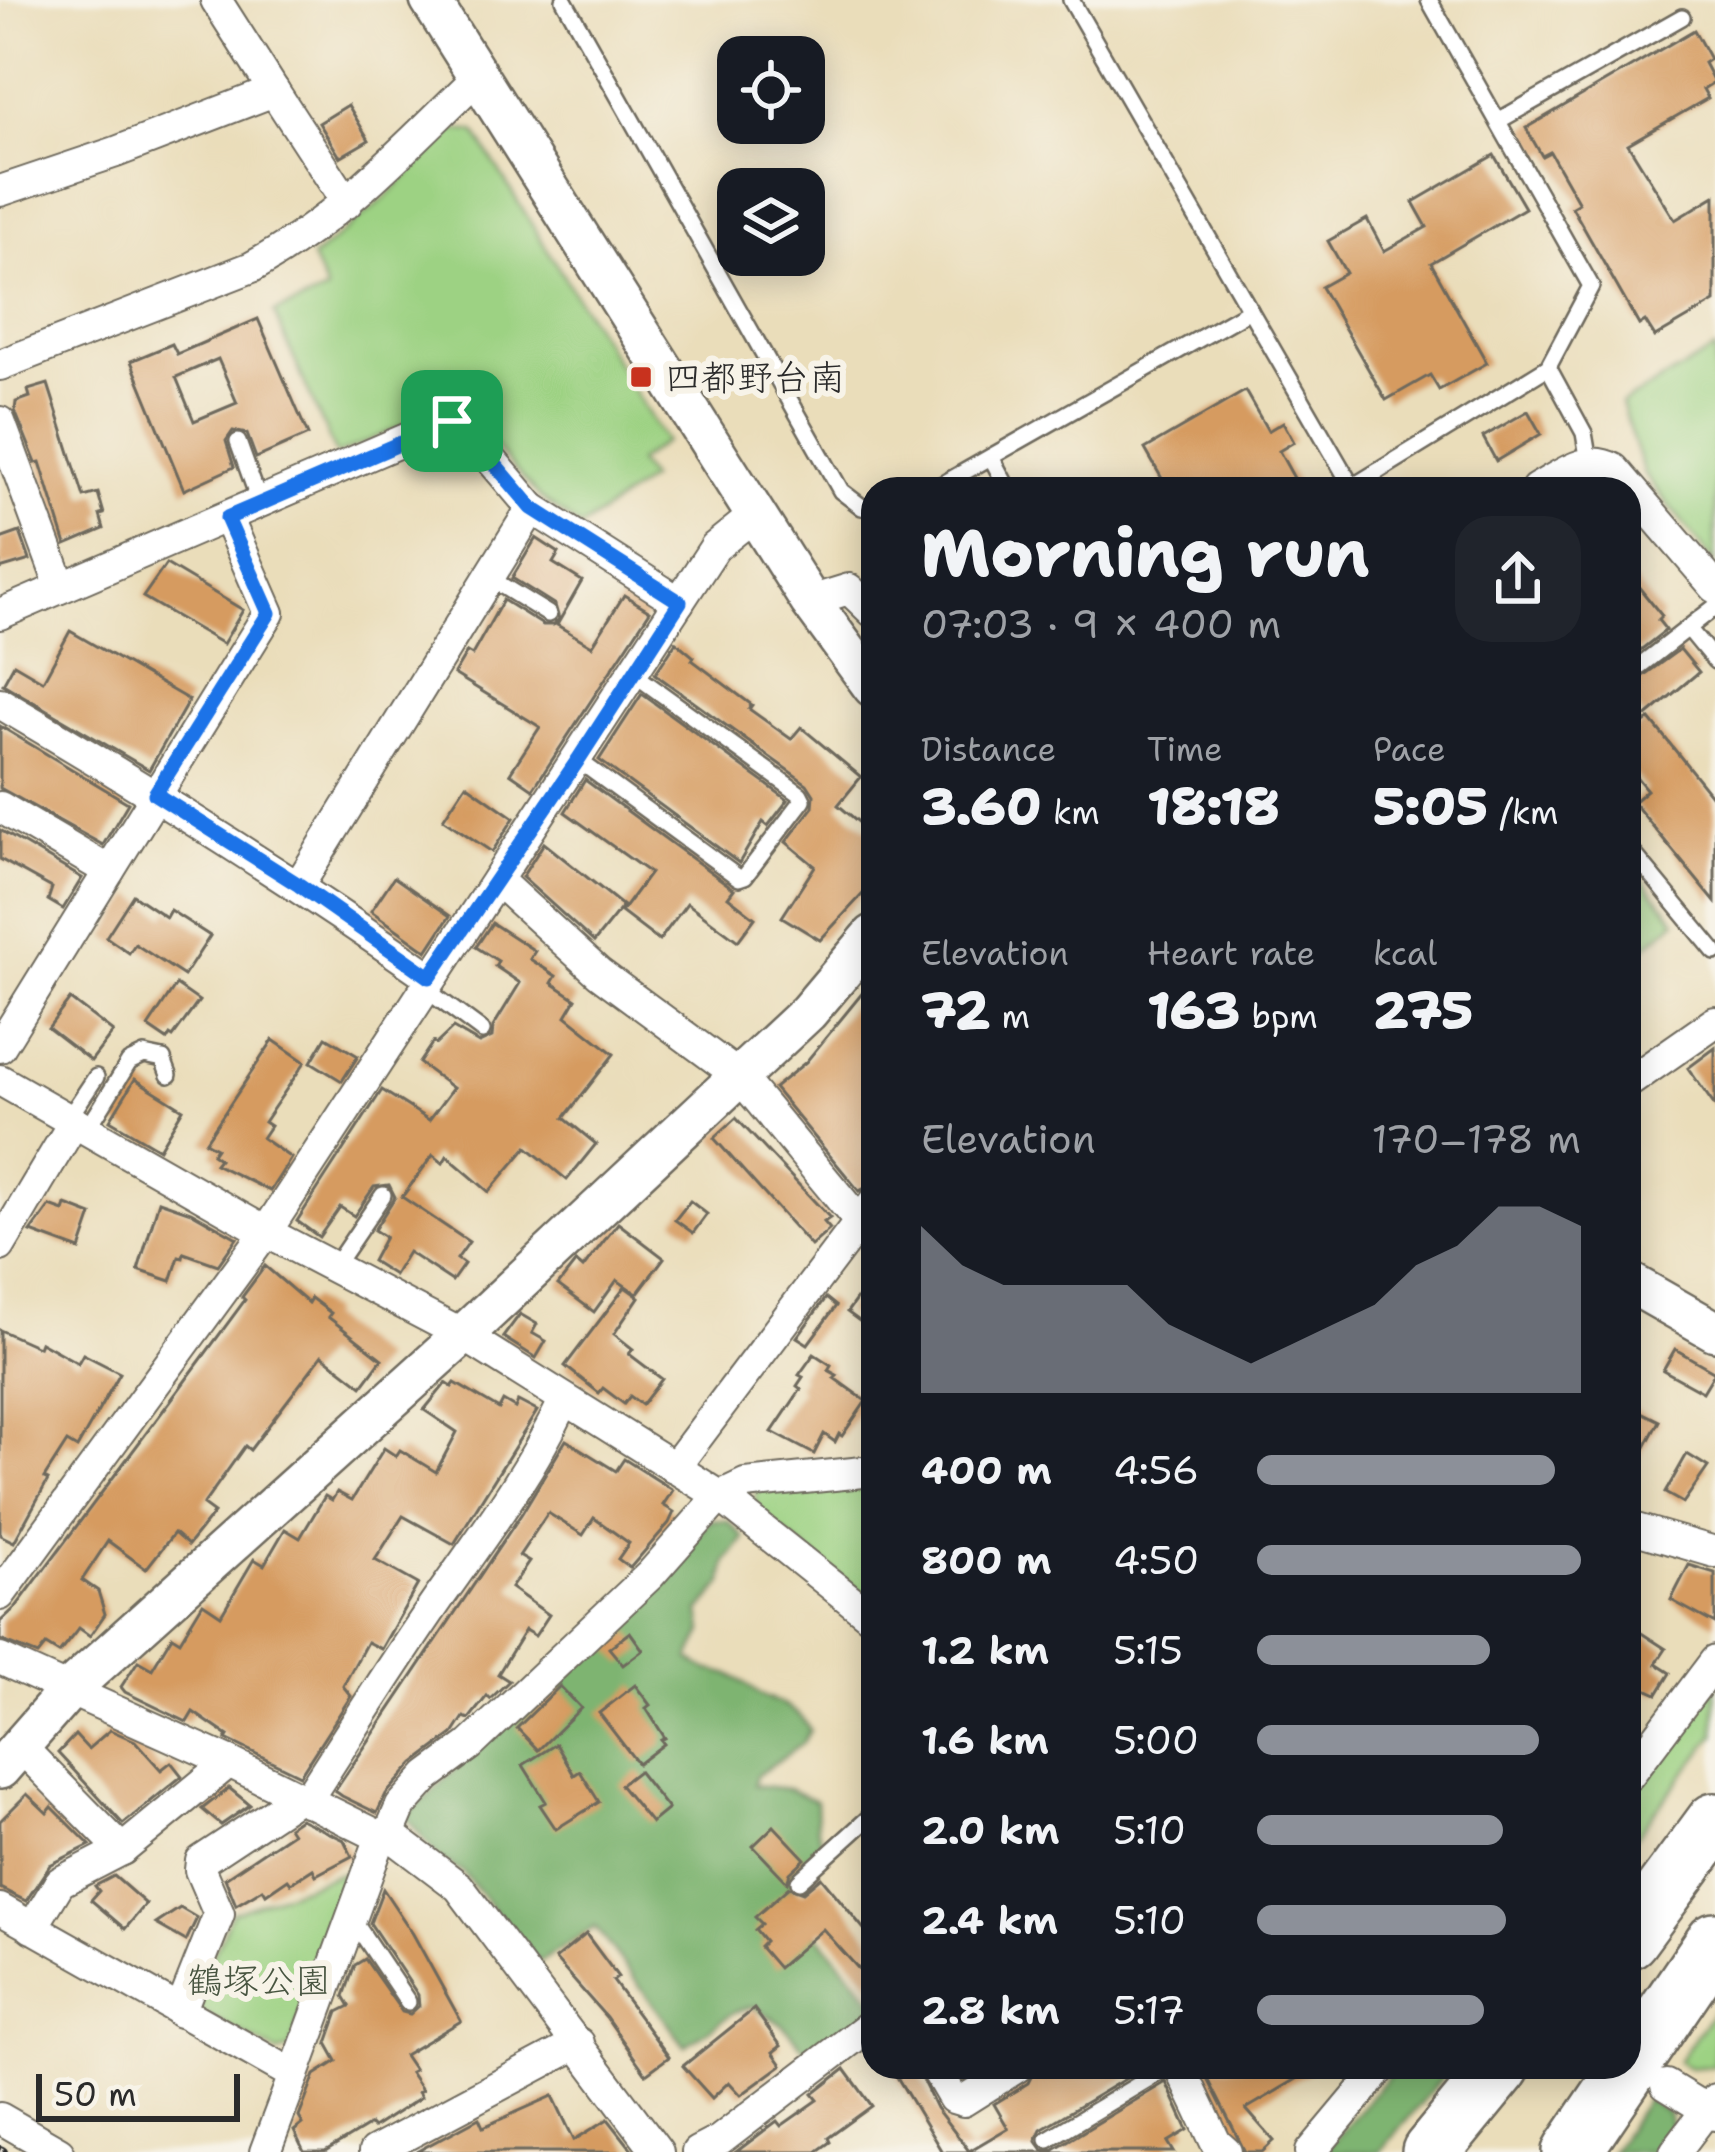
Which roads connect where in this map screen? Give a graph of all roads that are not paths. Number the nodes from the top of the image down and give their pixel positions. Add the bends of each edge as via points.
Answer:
1 (216, 0) edge
2 (430, 0) edge
3 (564, 0) edge
4 (1071, 0) edge
5 (1429, 0) edge
6 (1682, 16) dead end
7 (478, 77) junction
8 (274, 92) junction
9 (1498, 122) junction
10 (0, 191) edge
11 (347, 203) junction
12 (1250, 310) junction
13 (0, 365) edge
14 (1548, 367) junction
15 (0, 422) edge
16 (238, 442) dead end
17 (991, 457) junction
18 (1589, 462) junction
19 (955, 477) edge
20 (1002, 477) edge
21 (1344, 477) edge
22 (1366, 477) edge
23 (1560, 477) edge
24 (1621, 477) edge
25 (1641, 501) edge
26 (260, 502) junction
27 (861, 506) edge
28 (532, 508) junction
29 (756, 514) junction
30 (227, 518) junction
31 (488, 577) junction
32 (61, 587) junction
33 (1715, 587) edge
34 (861, 600) edge
35 (810, 601) junction
36 (680, 602) junction
37 (1715, 607) edge
38 (0, 614) edge
39 (548, 614) dead end
40 (1688, 628) junction
41 (1715, 662) edge
42 (1641, 665) edge
43 (861, 671) edge
44 (634, 674) junction
45 (0, 703) edge
46 (578, 760) junction
47 (155, 794) junction
48 (0, 807) edge
49 (1641, 863) edge
50 (109, 871) junction
51 (497, 880) junction
52 (299, 885) junction
53 (861, 949) edge
54 (1715, 952) edge
55 (427, 982) junction
56 (1715, 1022) edge
57 (482, 1030) dead end
58 (0, 1047) edge
59 (1641, 1074) edge
60 (169, 1075) dead end
61 (739, 1076) junction
62 (97, 1077) dead end
63 (0, 1080) edge
64 (76, 1123) junction
65 (383, 1195) dead end
66 (861, 1211) edge
67 (861, 1228) edge
68 (266, 1232) junction
69 (0, 1246) edge
70 (334, 1268) junction
71 (1641, 1289) edge
72 (1715, 1331) edge
73 (463, 1335) junction
74 (564, 1401) junction
75 (674, 1468) junction
76 (861, 1472) edge
77 (720, 1496) junction
78 (1641, 1530) edge
79 (1715, 1552) edge
80 (0, 1595) edge
81 (861, 1608) edge
82 (0, 1659) edge
83 (1715, 1661) edge
84 (70, 1689) junction
85 (10, 1758) edge
86 (1641, 1759) edge
87 (230, 1762) junction
88 (302, 1799) junction
89 (1715, 1812) edge
90 (1715, 1822) edge
91 (861, 1825) edge
92 (385, 1836) junction
93 (122, 1850) junction
94 (799, 1881) dead end
95 (1641, 1896) edge
96 (0, 1909) edge
97 (1715, 1920) edge
98 (353, 1921) junction
99 (1641, 1923) edge
100 (32, 1928) junction
101 (1715, 1941) edge
102 (408, 2002) dead end
103 (180, 2012) junction
104 (1641, 2018) edge
105 (861, 2032) edge
106 (579, 2043) junction
107 (1641, 2050) edge
108 (294, 2074) junction
109 (942, 2079) edge
110 (998, 2079) edge
111 (1148, 2079) edge
112 (1186, 2079) edge
113 (1372, 2079) edge
114 (1491, 2079) edge
115 (1519, 2079) edge
116 (1595, 2079) edge
117 (1621, 2079) edge
118 (1666, 2085) dead end
119 (1712, 2108) edge
120 (0, 2118) edge
121 (1048, 2139) dead end
122 (715, 2148) edge
123 (59, 2152) edge
124 (265, 2152) edge
125 (374, 2152) edge
126 (658, 2152) edge
127 (1226, 2152) edge
128 (1311, 2152) edge
129 (1431, 2152) edge
130 (1461, 2152) edge
131 (1537, 2152) edge
132 (1572, 2152) edge
133 (1675, 2152) edge

1 - 8 street
2 - 7 street
3 - 27 lane via 841,491
4 - 12 lane
5 - 9 lane
6 - 9 lane
7 - 11 street
7 - 29 street
8 - 10 street
8 - 11 street
9 - 14 lane via 1592,286
11 - 13 street via 252,267
12 - 17 lane
12 - 21 lane
14 - 18 lane via 1584,433
14 - 22 lane
15 - 32 street
16 - 26 lane
17 - 19 lane
17 - 20 lane
18 - 23 street
18 - 24 street
25 - 33 street
26 - 28 street via 452,421
26 - 30 street
28 - 31 street
28 - 36 street
29 - 35 street
29 - 36 street via 715,547
30 - 32 street
30 - 47 street via 269,613
31 - 39 lane
31 - 52 street
32 - 38 street
34 - 35 street via 849,589
35 - 43 street
36 - 44 street
37 - 40 lane
40 - 41 lane
40 - 42 lane
44 - 46 street
44 - 46 lane via 802,800 739,878
45 - 47 street
46 - 51 street
47 - 50 street
47 - 52 street
48 - 50 street
49 - 54 lane
50 - 58 street
51 - 55 street
51 - 61 street via 599,973
52 - 55 street
53 - 61 street
55 - 57 lane
55 - 68 street
56 - 59 street
60 - 64 lane via 163,1059 129,1062
61 - 66 street
61 - 73 street
62 - 64 lane
63 - 64 street
64 - 68 street
64 - 69 street
65 - 70 lane
67 - 75 street
68 - 70 street
68 - 80 street
70 - 73 street
71 - 72 street
73 - 74 street
73 - 84 street
74 - 75 street
74 - 88 street via 509,1502
75 - 77 street
76 - 77 street via 745,1484
77 - 81 street
77 - 92 street via 650,1575 428,1776
78 - 79 street
82 - 84 street
83 - 86 street
84 - 85 street
84 - 87 street
85 - 93 street
87 - 88 street
87 - 93 street
88 - 92 street
88 - 103 street via 201,1861 219,1914
89 - 95 highway
90 - 99 highway
91 - 94 lane
92 - 98 street
92 - 106 street via 459,1887
93 - 100 street via 60,1882
96 - 100 street
97 - 104 highway
98 - 102 lane
98 - 108 street
100 - 103 street
101 - 107 highway
103 - 108 street
105 - 122 street
106 - 125 street
106 - 126 street
108 - 124 street
109 - 110 street via 963,2101
111 - 121 lane
112 - 127 street
113 - 128 street
114 - 129 highway
115 - 130 highway
116 - 131 highway
117 - 132 highway
118 - 119 street
119 - 133 street
120 - 123 street

